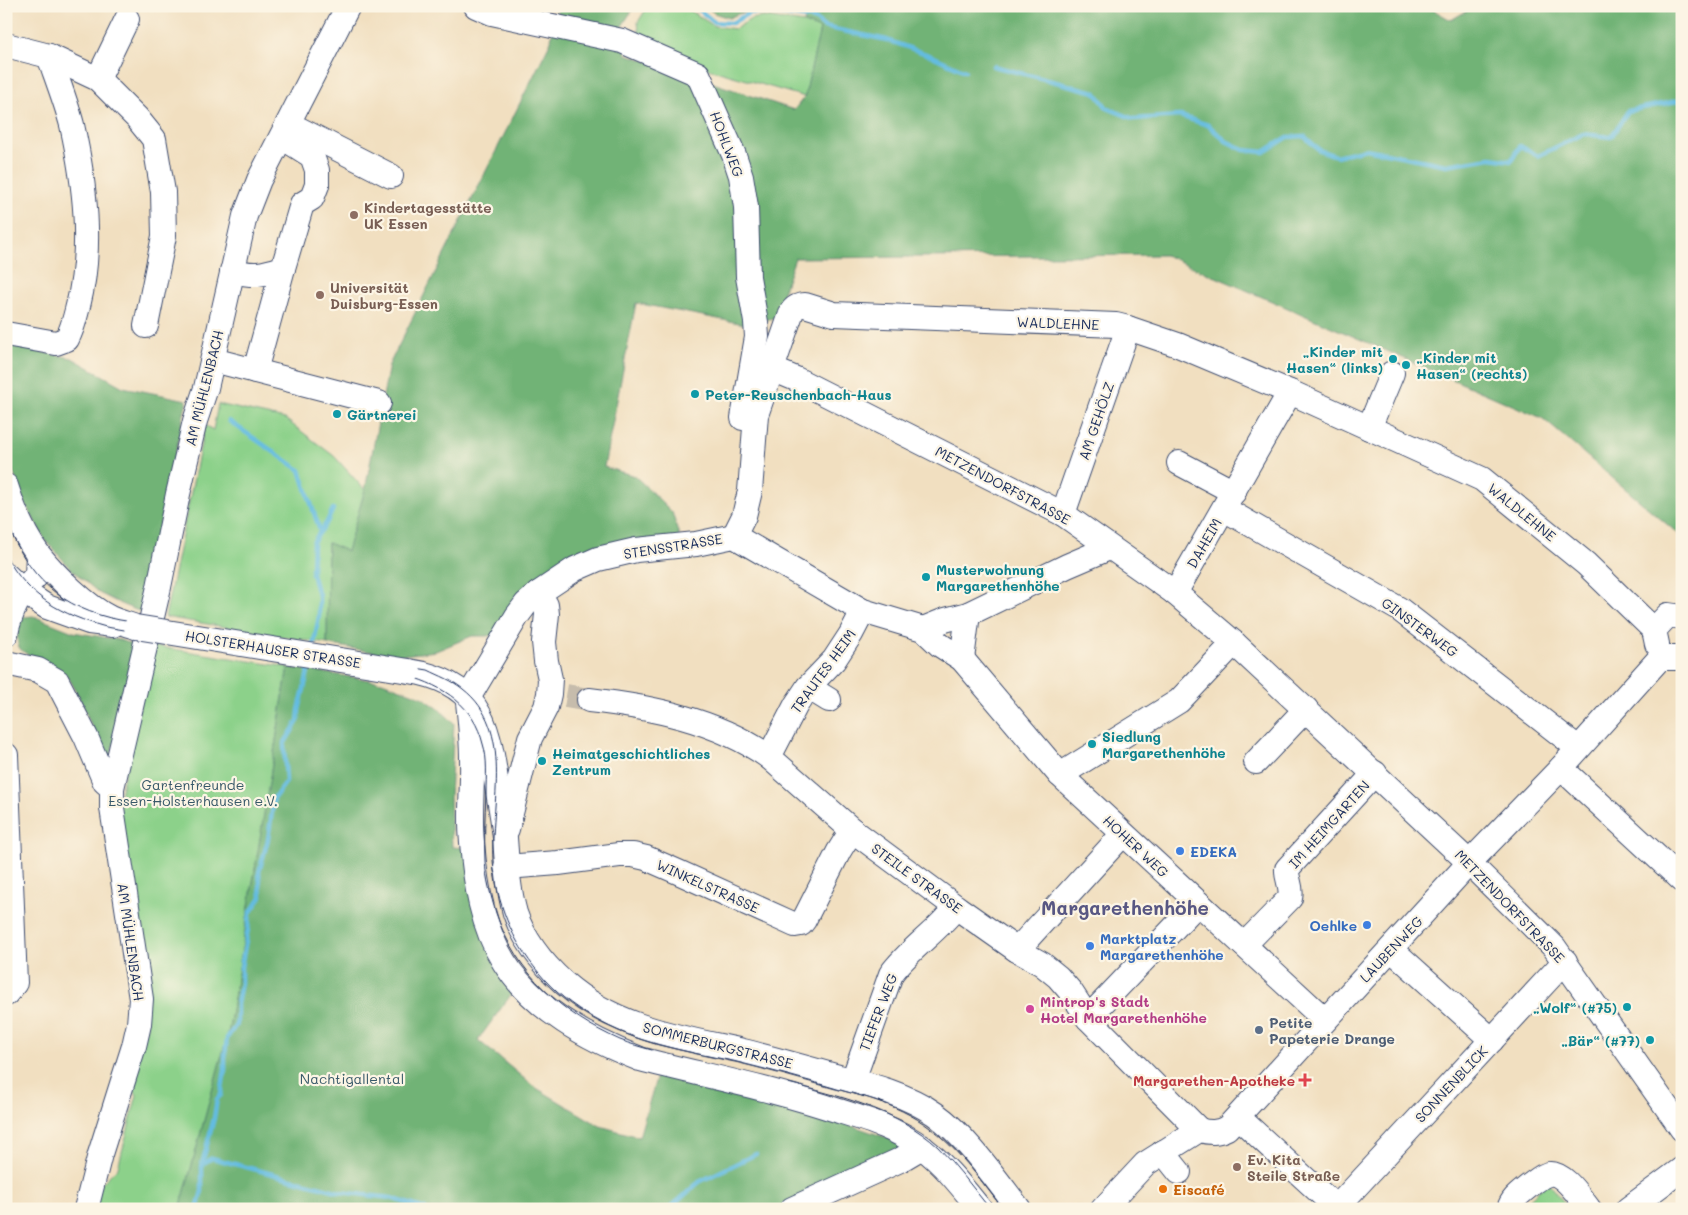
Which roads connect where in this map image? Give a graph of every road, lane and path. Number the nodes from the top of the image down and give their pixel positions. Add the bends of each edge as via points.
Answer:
1 (348, 6) edge
2 (476, 6) edge
3 (127, 19) dead end
4 (6, 45) edge
5 (49, 56) junction
6 (98, 79) junction
7 (286, 130) junction
8 (391, 176) dead end
9 (283, 268) junction
10 (232, 270) junction
11 (146, 326) dead end
12 (1128, 328) junction
13 (6, 334) edge
14 (212, 360) junction
15 (772, 369) junction
16 (255, 371) junction
17 (1392, 373) dead end
18 (1290, 392) junction
19 (379, 403) dead end
20 (1369, 428) junction
21 (753, 440) junction
22 (1179, 463) dead end
23 (6, 486) edge
24 (1229, 501) junction
25 (1063, 514) junction
26 (1084, 530) junction
27 (734, 536) junction
28 (1108, 548) junction
29 (38, 554) junction
30 (1067, 566) junction
31 (6, 573) edge
32 (24, 592) junction
33 (539, 592) junction
34 (1175, 593) junction
35 (862, 611) junction
36 (968, 614) junction
37 (1682, 617) edge
38 (136, 627) junction
39 (923, 629) junction
40 (1654, 630) junction
41 (6, 634) edge
42 (1234, 643) junction
43 (1671, 658) edge
44 (962, 659) junction
45 (6, 663) edge
46 (808, 687) junction
47 (568, 697) junction
48 (468, 698) junction
49 (829, 700) dead end
50 (1306, 710) junction
51 (1578, 748) junction
52 (6, 755) edge
53 (482, 756) junction
54 (769, 757) junction
55 (1256, 762) dead end
56 (1561, 768) junction
57 (1375, 774) junction
58 (1060, 775) junction
59 (112, 788) junction
60 (852, 830) junction
61 (1123, 834) junction
62 (504, 838) junction
63 (1469, 863) junction
64 (506, 867) junction
65 (1682, 880) edge
66 (1198, 903) junction
67 (956, 907) junction
68 (1244, 945) junction
69 (1391, 949) junction
70 (1017, 950) junction
71 (1565, 961) junction
72 (6, 994) edge
73 (1088, 1018) junction
74 (1325, 1020) junction
75 (1492, 1040) junction
76 (853, 1080) junction
77 (1238, 1117) junction
78 (1682, 1129) edge
79 (1199, 1130) junction
80 (922, 1147) junction
81 (1163, 1152) junction
82 (1682, 1169) edge
83 (1179, 1172) dead end
84 (1338, 1208) edge
85 (86, 1209) edge
86 (792, 1209) edge
87 (980, 1209) edge
88 (1019, 1209) edge
89 (1103, 1209) edge
90 (1509, 1209) edge
91 (1589, 1209) edge
92 (1628, 1209) edge

1 - 7 street, AM MÜHLENBACH
2 - 21 street, HOHLWEG via 492,13 622,42 698,74 741,176 746,207 748,277 756,337 741,432
3 - 6 street
4 - 5 street
5 - 6 street
5 - 13 street via 71,123 80,171 86,228 82,289 67,339 56,343
6 - 11 street via 138,118 154,139 163,192 164,236
7 - 8 street
7 - 9 street via 312,156 317,170 317,185 312,198 302,204
7 - 10 street, AM MÜHLENBACH via 259,180 245,216
9 - 10 street via 261,275
9 - 16 street
10 - 14 street, AM MÜHLENBACH
12 - 15 street, WALDLEHNE via 834,314 800,305 792,311
12 - 18 street, WALDLEHNE via 1178,345
12 - 25 street, AM GEHÖLZ
14 - 16 street
14 - 59 street, AM MÜHLENBACH via 178,494
15 - 21 street, STENSSTRASSE via 756,414
15 - 25 street, METZENDORFSTRASSE
16 - 19 street
17 - 20 street
18 - 20 street, WALDLEHNE
18 - 24 street, DAHEIM
20 - 40 street, WALDLEHNE via 1482,479 1586,564
21 - 27 street, STENSSTRASSE via 750,491 744,516
22 - 24 street
23 - 29 street, HOLSTERHAUSER STRASSE
24 - 34 street, DAHEIM
24 - 51 street, GINSTERWEG via 1399,609
25 - 26 street, METZENDORFSTRASSE
26 - 28 street, METZENDORFSTRASSE
26 - 30 street
27 - 33 street, STENSSTRASSE via 696,544 636,550 598,559
27 - 35 street, STENSSTRASSE
28 - 30 street
28 - 34 street, METZENDORFSTRASSE
29 - 31 street via 19,561
29 - 32 street via 37,575
29 - 38 street, HOLSTERHAUSER STRASSE via 93,607 111,619
30 - 36 street
31 - 32 street, HOLSTERHAUSER STRASSE
32 - 38 street, HOLSTERHAUSER STRASSE via 47,606 89,622
32 - 41 street via 10,614
33 - 47 street via 546,605 545,649 550,679
33 - 48 street, STENSSTRASSE via 516,616
34 - 42 street, METZENDORFSTRASSE
35 - 39 street, STENSSTRASSE
35 - 46 street, TRAUTES HEIM via 834,660
36 - 39 street
36 - 44 street
37 - 40 street via 1668,615
38 - 48 street, HOLSTERHAUSER STRASSE, bridge via 409,671 454,686
39 - 44 street, STENSSTRASSE
40 - 43 street
42 - 50 street, METZENDORFSTRASSE
42 - 58 street via 1179,701
43 - 51 street, LAUBENWEG
44 - 58 street, HOHER WEG
45 - 59 street via 38,670 57,681 105,782
46 - 49 street
46 - 54 street, TRAUTES HEIM
47 - 54 street, STEILE STRASSE via 627,704 669,714 742,740
47 - 62 street via 546,707 530,738
48 - 53 street, SOMMERBURGSTRASSE
50 - 55 street
50 - 57 street, METZENDORFSTRASSE
51 - 56 street, LAUBENWEG
52 - 72 street via 15,983
53 - 62 street, SOMMERBURGSTRASSE
53 - 80 street, SOMMERBURGSTRASSE via 472,840 478,893 491,936 503,961 520,984 553,1014 580,1031 640,1059 807,1100 877,1123
54 - 60 street, STEILE STRASSE
56 - 63 street, LAUBENWEG
56 - 65 street
57 - 63 street, METZENDORFSTRASSE
57 - 68 street, IM HEIMGARTEN via 1287,869 1292,892 1290,898
58 - 61 street, HOHER WEG
59 - 85 street, AM MÜHLENBACH via 112,808 141,1000 134,1046
60 - 64 street, WINKELSTRASSE via 804,920 795,925 633,855
60 - 67 street, STEILE STRASSE
61 - 66 street, HOHER WEG
61 - 70 street
62 - 64 street, SOMMERBURGSTRASSE
63 - 69 street, LAUBENWEG
63 - 71 street, METZENDORFSTRASSE
64 - 76 street, SOMMERBURGSTRASSE via 516,916 529,942 565,984 592,1004 655,1032
66 - 68 street, HOHER WEG
66 - 73 street
67 - 70 street, STEILE STRASSE
67 - 76 street, TIEFER WEG via 890,974
68 - 74 street, HOHER WEG
69 - 74 street, LAUBENWEG
69 - 75 street
70 - 73 street, STEILE STRASSE via 1058,977
71 - 75 street, SONNENBLICK
71 - 78 street, METZENDORFSTRASSE
73 - 79 street, STEILE STRASSE
74 - 77 street, LAUBENWEG
75 - 84 street, SONNENBLICK
76 - 88 street, SOMMERBURGSTRASSE via 907,1099 936,1115 979,1157
77 - 79 street, LAUBENWEG via 1219,1132
77 - 84 street
79 - 81 street
80 - 86 street
80 - 87 street, SOMMERBURGSTRASSE via 945,1166
81 - 83 street
81 - 89 street via 1145,1164
82 - 92 street
90 - 91 street via 1511,1201 1538,1180 1555,1174 1564,1178

